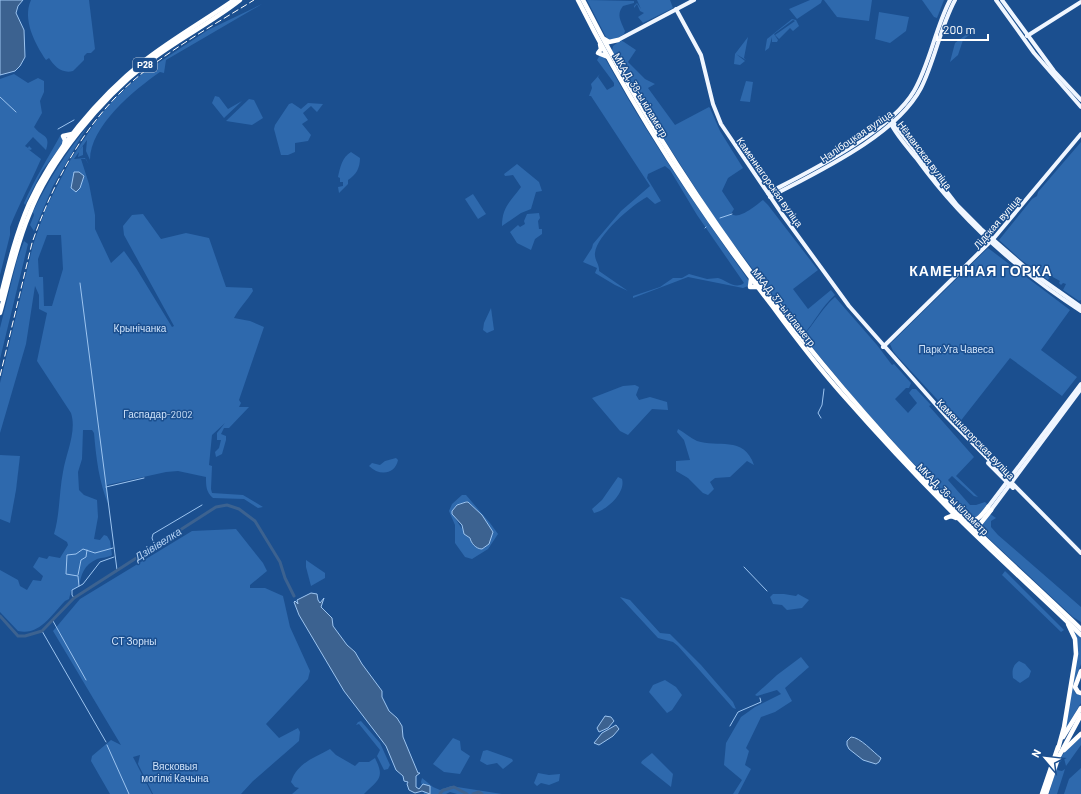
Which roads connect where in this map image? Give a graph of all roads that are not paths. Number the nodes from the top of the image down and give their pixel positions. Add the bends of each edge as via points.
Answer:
1 (234, 0) edge
2 (240, 0) edge
3 (578, 0) edge
4 (583, 0) edge
5 (694, 0) edge
6 (698, 0) edge
7 (950, 0) edge
8 (955, 0) edge
9 (996, 0) edge
10 (1002, 0) edge
11 (1081, 2) edge
12 (677, 10) junction
13 (1028, 35) junction
14 (603, 38) junction
15 (1024, 38) junction
16 (618, 40) junction
17 (934, 46) junction
18 (611, 53) junction
19 (1081, 100) edge
20 (1081, 107) edge
21 (891, 122) junction
22 (1081, 134) edge
23 (769, 195) junction
24 (695, 196) junction
25 (991, 241) junction
26 (0, 299) edge
27 (1080, 308) edge
28 (0, 314) edge
29 (883, 347) junction
30 (1081, 384) edge
31 (1081, 389) edge
32 (869, 421) junction
33 (1010, 484) junction
34 (947, 507) junction
35 (989, 509) junction
36 (958, 518) junction
37 (964, 518) junction
38 (984, 538) junction
39 (1081, 553) edge
40 (1030, 583) junction
41 (1065, 616) junction
42 (1081, 624) edge
43 (1081, 629) edge
44 (1081, 635) edge
45 (1081, 670) edge
46 (1081, 693) edge
47 (1081, 708) edge
48 (1081, 715) edge
49 (1081, 734) edge
50 (1058, 749) junction
51 (1058, 758) junction
52 (1042, 794) edge
53 (1046, 794) edge

1 - 26 highway, Р28 via 139,65 113,88 75,132 63,136 64,146 46,171 26,212 16,238
2 - 28 highway, Р28 via 162,52 136,73 111,96 64,152 47,177 28,215
3 - 24 highway, МКАД, 38-ы кіламетр via 600,42 601,49 598,54 604,54 609,58 650,129
4 - 14 highway, МКАД, 38-ы кіламетр
5 - 12 main road
6 - 12 main road
7 - 17 main road, Налібоцкая вуліца
8 - 17 main road, Налібоцкая вуліца
9 - 15 main road
10 - 13 main road
11 - 13 main road
12 - 16 main road
12 - 23 main road, Каменнагорская вуліца via 701,55 713,104 721,124
13 - 15 main road
13 - 19 main road via 1054,71
14 - 16 highway via 609,42
14 - 18 highway, МКАД, 38-ы кіламетр
15 - 20 main road
16 - 18 highway via 612,46
17 - 21 main road, Налібоцкая вуліца via 914,90
18 - 24 highway, МКАД, 38-ы кіламетр
21 - 23 main road, Налібоцкая вуліца
21 - 25 main road, Нёманская вуліца via 946,195
22 - 25 main road, Лідская вуліца
23 - 29 main road, Каменнагорская вуліца via 849,306
24 - 32 highway, МКАД, 37-ы кіламетр via 778,307
24 - 32 highway, МКАД, 37-ы кіламетр via 751,279 750,287 757,287 819,367
25 - 27 main road, Нёманская вуліца via 1023,270
25 - 29 main road, Лідская вуліца
29 - 33 main road, Каменнагорская вуліца via 931,404
30 - 33 main road
31 - 33 main road
32 - 34 highway, МКАД, 36-ы кіламетр
32 - 37 highway, МКАД, 36-ы кіламетр
33 - 35 main road
33 - 39 main road, Каменнагорская вуліца
34 - 36 highway, МКАД, 36-ы кіламетр
34 - 36 highway via 946,518
35 - 37 highway via 976,520
35 - 38 highway via 980,524
36 - 40 highway, МКАД, 36-ы кіламетр
37 - 38 highway, МКАД, 36-ы кіламетр
38 - 40 highway, МКАД, 36-ы кіламетр
40 - 41 highway
41 - 42 highway
41 - 43 highway
41 - 44 highway
41 - 50 highway via 1073,633 1076,654
45 - 46 highway via 1075,687
47 - 50 highway
48 - 51 highway
49 - 51 highway
50 - 52 highway
51 - 53 highway

